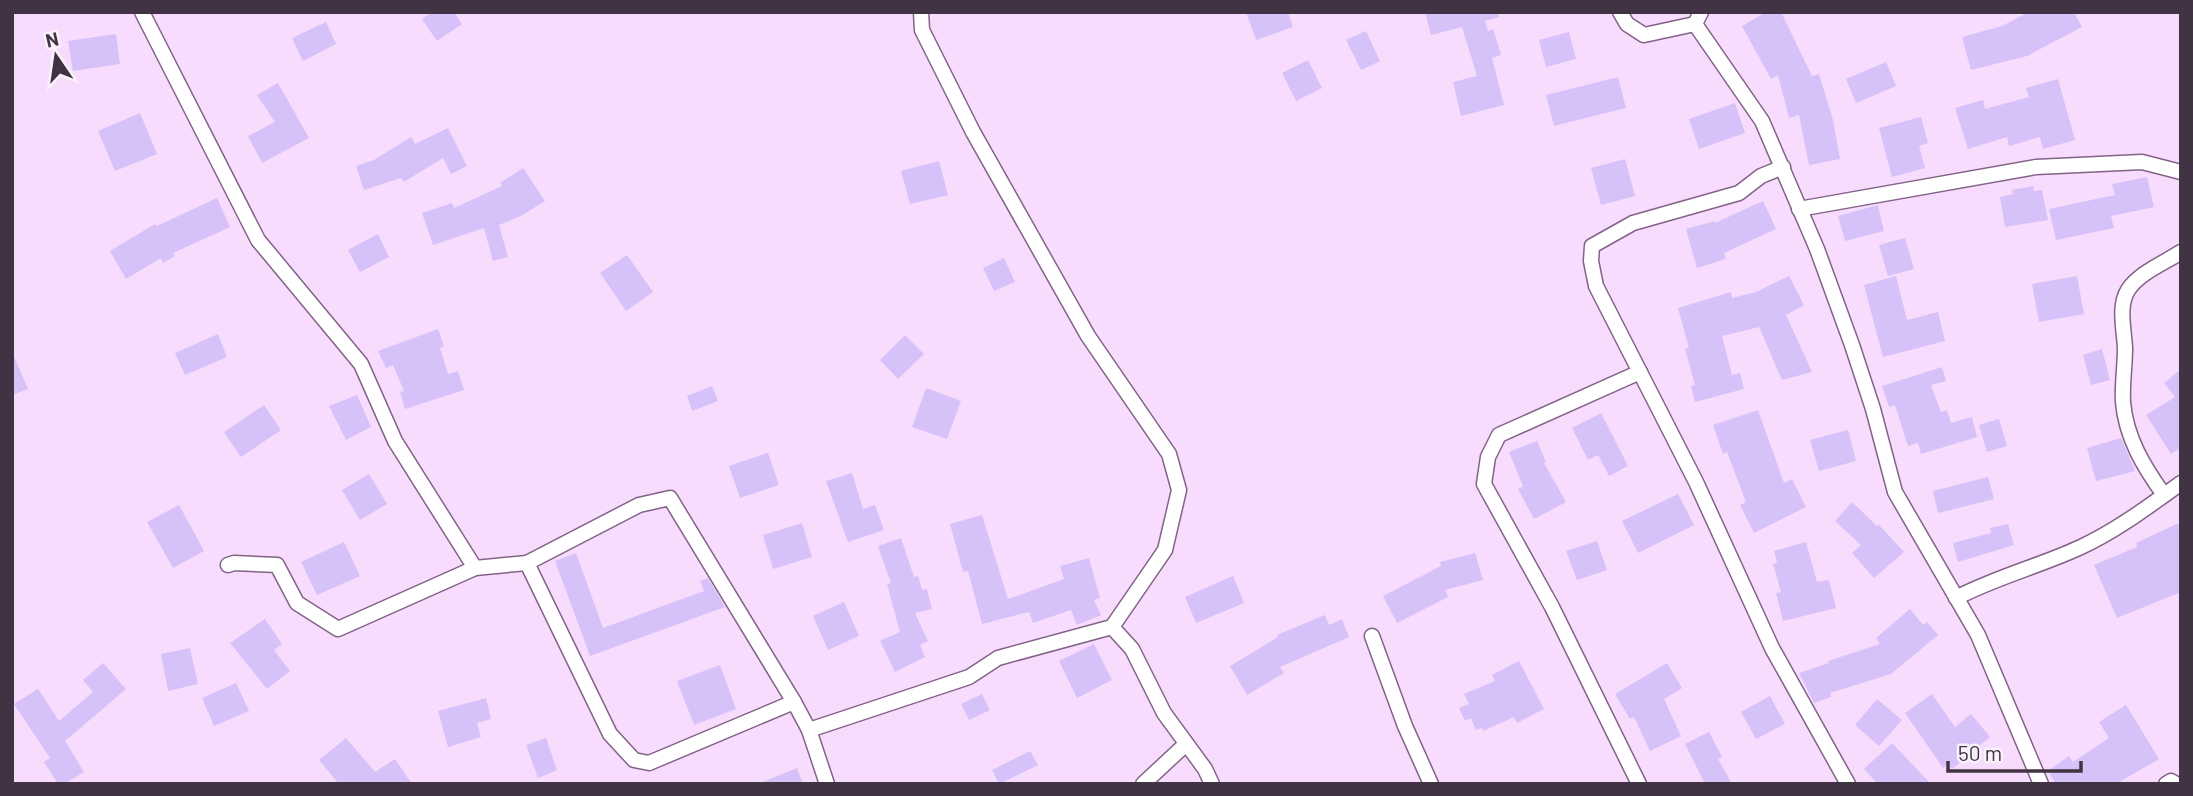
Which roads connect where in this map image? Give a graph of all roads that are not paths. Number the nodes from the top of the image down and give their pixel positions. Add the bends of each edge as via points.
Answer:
1 (142, 12) edge
2 (921, 12) edge
3 (1620, 12) edge
4 (1698, 18) edge
5 (1783, 167) junction
6 (2181, 172) edge
7 (1799, 209) junction
8 (2181, 252) edge
9 (1640, 372) junction
10 (2181, 483) edge
11 (2164, 495) junction
12 (527, 563) junction
13 (229, 565) dead end
14 (475, 568) junction
15 (1956, 598) junction
16 (1112, 627) junction
17 (1373, 636) dead end
18 (793, 702) junction
19 (809, 730) junction
20 (1186, 744) junction
21 (827, 784) edge
22 (1143, 784) edge
23 (1212, 784) edge
24 (1431, 784) edge
25 (1639, 784) edge
26 (1848, 784) edge
27 (2041, 784) edge
28 (2166, 784) edge
29 (2176, 784) edge

1 - 14 street via 258,240 361,364 395,441
2 - 16 street via 922,30 973,132 1088,336 1169,454 1179,490 1165,550
3 - 4 street via 1627,24 1644,35
4 - 5 street via 1762,121
5 - 7 street
5 - 9 street via 1761,176 1739,194 1633,223 1592,246 1596,286
6 - 7 street via 2142,162 2036,167
7 - 15 street via 1852,345 1895,492
8 - 11 street via 2135,281 2122,304 2126,423 2148,473
9 - 25 street via 1499,435 1488,457 1484,484 1552,607
9 - 26 street via 1772,648
10 - 11 street
11 - 15 street via 2082,546
12 - 14 street
12 - 18 street via 639,505 670,498
12 - 18 street via 610,734 634,761 649,763
13 - 14 street via 277,565 297,603 338,629
15 - 27 street via 1978,635
16 - 19 street via 998,658 969,677
16 - 20 street via 1132,649 1164,713
17 - 24 street
18 - 19 street
19 - 21 street
20 - 22 street
20 - 23 street
28 - 29 street

